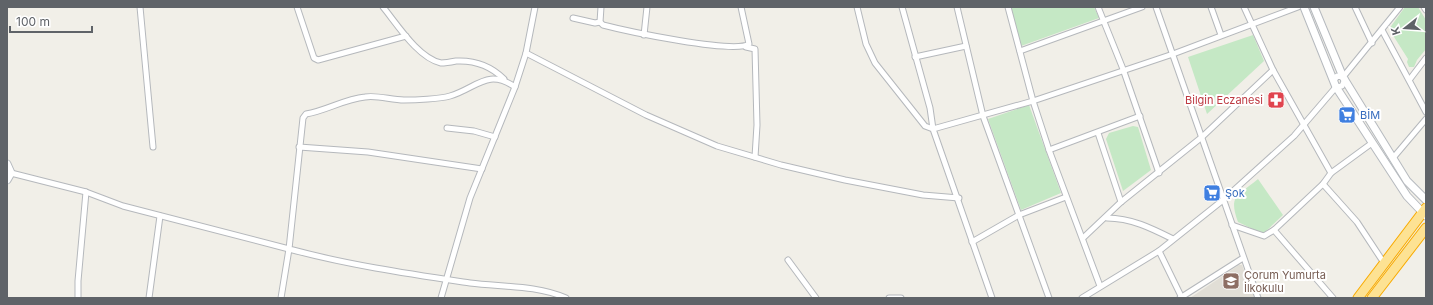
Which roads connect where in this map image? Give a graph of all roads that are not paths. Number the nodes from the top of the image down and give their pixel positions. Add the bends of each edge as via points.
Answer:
1 (140, 7) edge
2 (297, 7) edge
3 (383, 7) edge
4 (535, 7) edge
5 (601, 7) edge
6 (646, 7) edge
7 (741, 7) edge
8 (857, 7) edge
9 (902, 7) edge
10 (957, 7) edge
11 (1008, 7) edge
12 (1098, 7) edge
13 (1142, 7) edge
14 (1156, 7) edge
15 (1211, 7) edge
16 (1244, 7) edge
17 (1298, 7) edge
18 (1304, 7) edge
19 (1314, 7) edge
20 (1355, 7) edge
21 (1400, 7) edge
22 (1424, 7) edge
23 (1426, 10) edge
24 (574, 18) dead end
25 (1104, 21) junction
26 (600, 22) junction
27 (1251, 25) junction
28 (1382, 30) junction
29 (644, 35) junction
30 (1221, 35) junction
31 (406, 36) junction
32 (1372, 43) junction
33 (966, 46) junction
34 (746, 47) junction
35 (1020, 51) junction
36 (526, 52) junction
37 (1173, 54) junction
38 (915, 57) junction
39 (1426, 58) edge
40 (1123, 69) junction
41 (1272, 70) junction
42 (1344, 78) junction
43 (504, 79) junction
44 (1410, 79) junction
45 (1335, 84) junction
46 (515, 87) junction
47 (1033, 100) junction
48 (1426, 112) edge
49 (983, 116) junction
50 (1140, 116) junction
51 (1426, 120) edge
52 (1302, 126) junction
53 (447, 128) dead end
54 (933, 129) junction
55 (1098, 133) junction
56 (495, 137) junction
57 (1202, 137) junction
58 (1372, 143) junction
59 (153, 147) dead end
60 (299, 147) junction
61 (1049, 150) junction
62 (755, 157) junction
63 (1393, 158) junction
64 (7, 164) edge
65 (482, 169) junction
66 (11, 173) junction
67 (1159, 173) junction
68 (1331, 174) junction
69 (7, 180) edge
70 (1323, 184) junction
71 (86, 192) junction
72 (1066, 197) junction
73 (959, 198) junction
74 (1223, 200) junction
75 (1426, 200) edge
76 (1121, 202) junction
77 (1425, 212) edge
78 (1019, 215) junction
79 (160, 216) junction
80 (1107, 218) junction
81 (1232, 225) junction
82 (1426, 228) edge
83 (1274, 230) junction
84 (1083, 238) junction
85 (1173, 239) junction
86 (972, 242) junction
87 (288, 249) junction
88 (1159, 251) junction
89 (1243, 258) junction
90 (788, 260) dead end
91 (1384, 263) junction
92 (446, 279) junction
93 (1100, 286) junction
94 (992, 296) edge
95 (78, 298) edge
96 (149, 298) edge
97 (281, 298) edge
98 (441, 298) edge
99 (566, 298) edge
100 (816, 298) edge
101 (889, 298) edge
102 (901, 298) edge
103 (986, 298) edge
104 (1049, 298) edge
105 (1082, 298) edge
106 (1181, 298) edge
107 (1258, 298) edge
108 (1333, 298) edge
109 (1358, 298) edge
110 (1372, 298) edge

1 - 59 street
2 - 31 street via 314,58 318,60
3 - 31 street
4 - 36 street
5 - 26 street
6 - 29 street
7 - 34 street via 749,44
8 - 54 street via 866,44 875,63 925,126
9 - 38 street
10 - 33 street
11 - 35 street
12 - 25 street
13 - 25 street
14 - 37 street
15 - 30 street
16 - 27 street
17 - 27 street
18 - 45 street
19 - 42 street
20 - 32 street
21 - 28 street
22 - 23 street
24 - 26 street
25 - 35 street
25 - 40 street
26 - 29 street via 604,26
27 - 30 street
27 - 41 street
28 - 32 street
28 - 44 street
29 - 34 street via 728,47
30 - 37 street
31 - 43 street via 427,57 441,63 471,62 487,66
32 - 42 street
33 - 38 street
33 - 49 street
34 - 62 street via 755,49
35 - 47 street
36 - 46 street
36 - 62 street via 646,115 717,146
37 - 40 street
37 - 57 street
38 - 54 street via 930,108
39 - 44 street
40 - 47 street
40 - 50 street
41 - 52 street
41 - 57 street
42 - 45 street via 1337,76
42 - 45 street via 1342,86
42 - 63 street
43 - 46 street
43 - 60 street via 483,81 450,96 404,100 365,97 345,101 322,111 306,114 303,118
44 - 48 street
45 - 52 street
45 - 58 street
46 - 56 street
47 - 49 street
47 - 61 street
49 - 54 street
49 - 78 street
50 - 55 street
50 - 67 street
51 - 63 street
52 - 68 street
52 - 74 street
53 - 56 street
54 - 73 street
55 - 61 street
55 - 76 street
56 - 65 street
57 - 67 street
57 - 74 street
58 - 68 street
58 - 77 street via 1406,196
60 - 65 street via 368,152
60 - 87 street
61 - 72 street
62 - 73 street via 889,190
63 - 75 street via 1407,181
64 - 66 street
65 - 92 street via 470,198
66 - 69 street
66 - 71 street
67 - 76 street
68 - 70 street
70 - 83 street
70 - 91 street via 1357,222
71 - 79 street
71 - 95 street
72 - 78 street
72 - 84 street
73 - 86 street
74 - 81 street
74 - 85 street
76 - 80 street
77 - 91 highway
78 - 86 street
78 - 104 street
79 - 87 street
79 - 96 street
80 - 84 street
80 - 85 street via 1120,218 1145,225
81 - 83 street via 1264,236
81 - 89 street
82 - 110 highway
83 - 108 street
84 - 93 street
85 - 88 street
86 - 94 street
87 - 92 street
87 - 97 street
88 - 93 street
88 - 106 street
89 - 106 street
89 - 107 street
90 - 100 street
91 - 109 highway
92 - 98 street
92 - 99 street via 542,291
93 - 105 street
94 - 103 street
101 - 102 street

